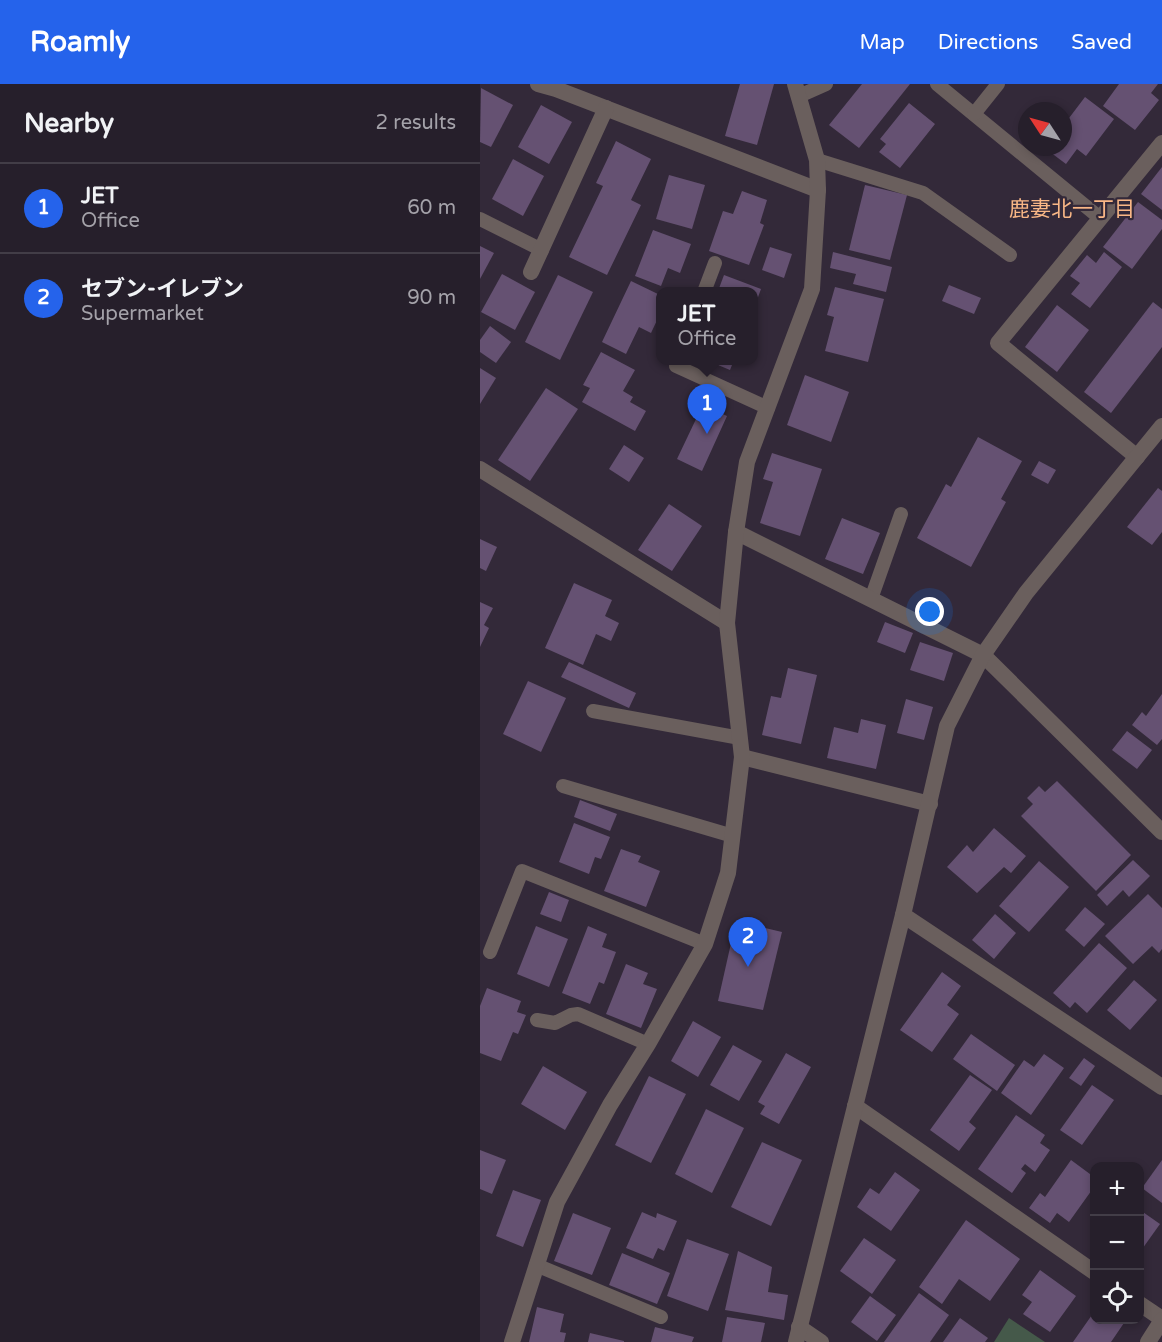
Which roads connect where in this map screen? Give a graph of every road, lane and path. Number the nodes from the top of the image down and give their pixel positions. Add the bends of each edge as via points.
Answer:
1 (538, 84) edge
2 (826, 84) edge
3 (937, 84) edge
4 (998, 84) edge
5 (556, 86) edge
6 (797, 90) edge
7 (606, 108) junction
8 (974, 114) junction
9 (1162, 143) edge
10 (818, 160) junction
11 (818, 190) junction
12 (1100, 218) junction
13 (480, 219) edge
14 (542, 250) junction
15 (1010, 255) dead end
16 (715, 263) dead end
17 (531, 272) dead end
18 (706, 287) edge
19 (676, 365) edge
20 (768, 408) junction
21 (1162, 426) edge
22 (1137, 457) junction
23 (480, 469) edge
24 (901, 513) dead end
25 (736, 532) junction
26 (871, 599) junction
27 (727, 622) junction
28 (983, 655) junction
29 (593, 711) dead end
30 (740, 738) junction
31 (742, 757) junction
32 (563, 786) dead end
33 (930, 804) junction
34 (1162, 832) edge
35 (733, 836) junction
36 (903, 915) junction
37 (705, 944) junction
38 (490, 952) dead end
39 (537, 1020) dead end
40 (648, 1044) junction
41 (1162, 1087) edge
42 (855, 1106) junction
43 (536, 1265) junction
44 (1092, 1270) edge
45 (1144, 1307) edge
46 (661, 1317) dead end
47 (1162, 1320) edge
48 (798, 1334) edge
49 (512, 1342) edge
50 (821, 1342) edge
51 (1148, 1342) edge

1 - 5 street
2 - 6 lane
3 - 8 lane
4 - 8 lane
5 - 7 street
6 - 10 street
7 - 11 street
7 - 14 street
8 - 12 lane
9 - 12 street
10 - 11 street
10 - 15 lane via 923,193
11 - 20 street via 812,290
12 - 22 street via 998,343
13 - 14 lane
14 - 17 street
16 - 18 lane
19 - 20 lane
20 - 25 street via 747,462
21 - 22 street
22 - 28 street via 1026,593
23 - 27 street
24 - 26 lane
25 - 26 street
25 - 27 street
26 - 28 street
27 - 30 street
28 - 33 street via 947,726
28 - 34 street
29 - 30 lane
30 - 31 street
31 - 33 street
31 - 35 street
32 - 35 lane
33 - 36 street
35 - 37 street via 728,873
36 - 41 street
36 - 42 street
37 - 38 lane via 522,871
37 - 40 street
39 - 40 lane via 555,1023 578,1014
40 - 43 street via 556,1202
42 - 44 street
42 - 48 street
43 - 46 lane
43 - 49 street
45 - 47 street
47 - 51 street
48 - 50 street

